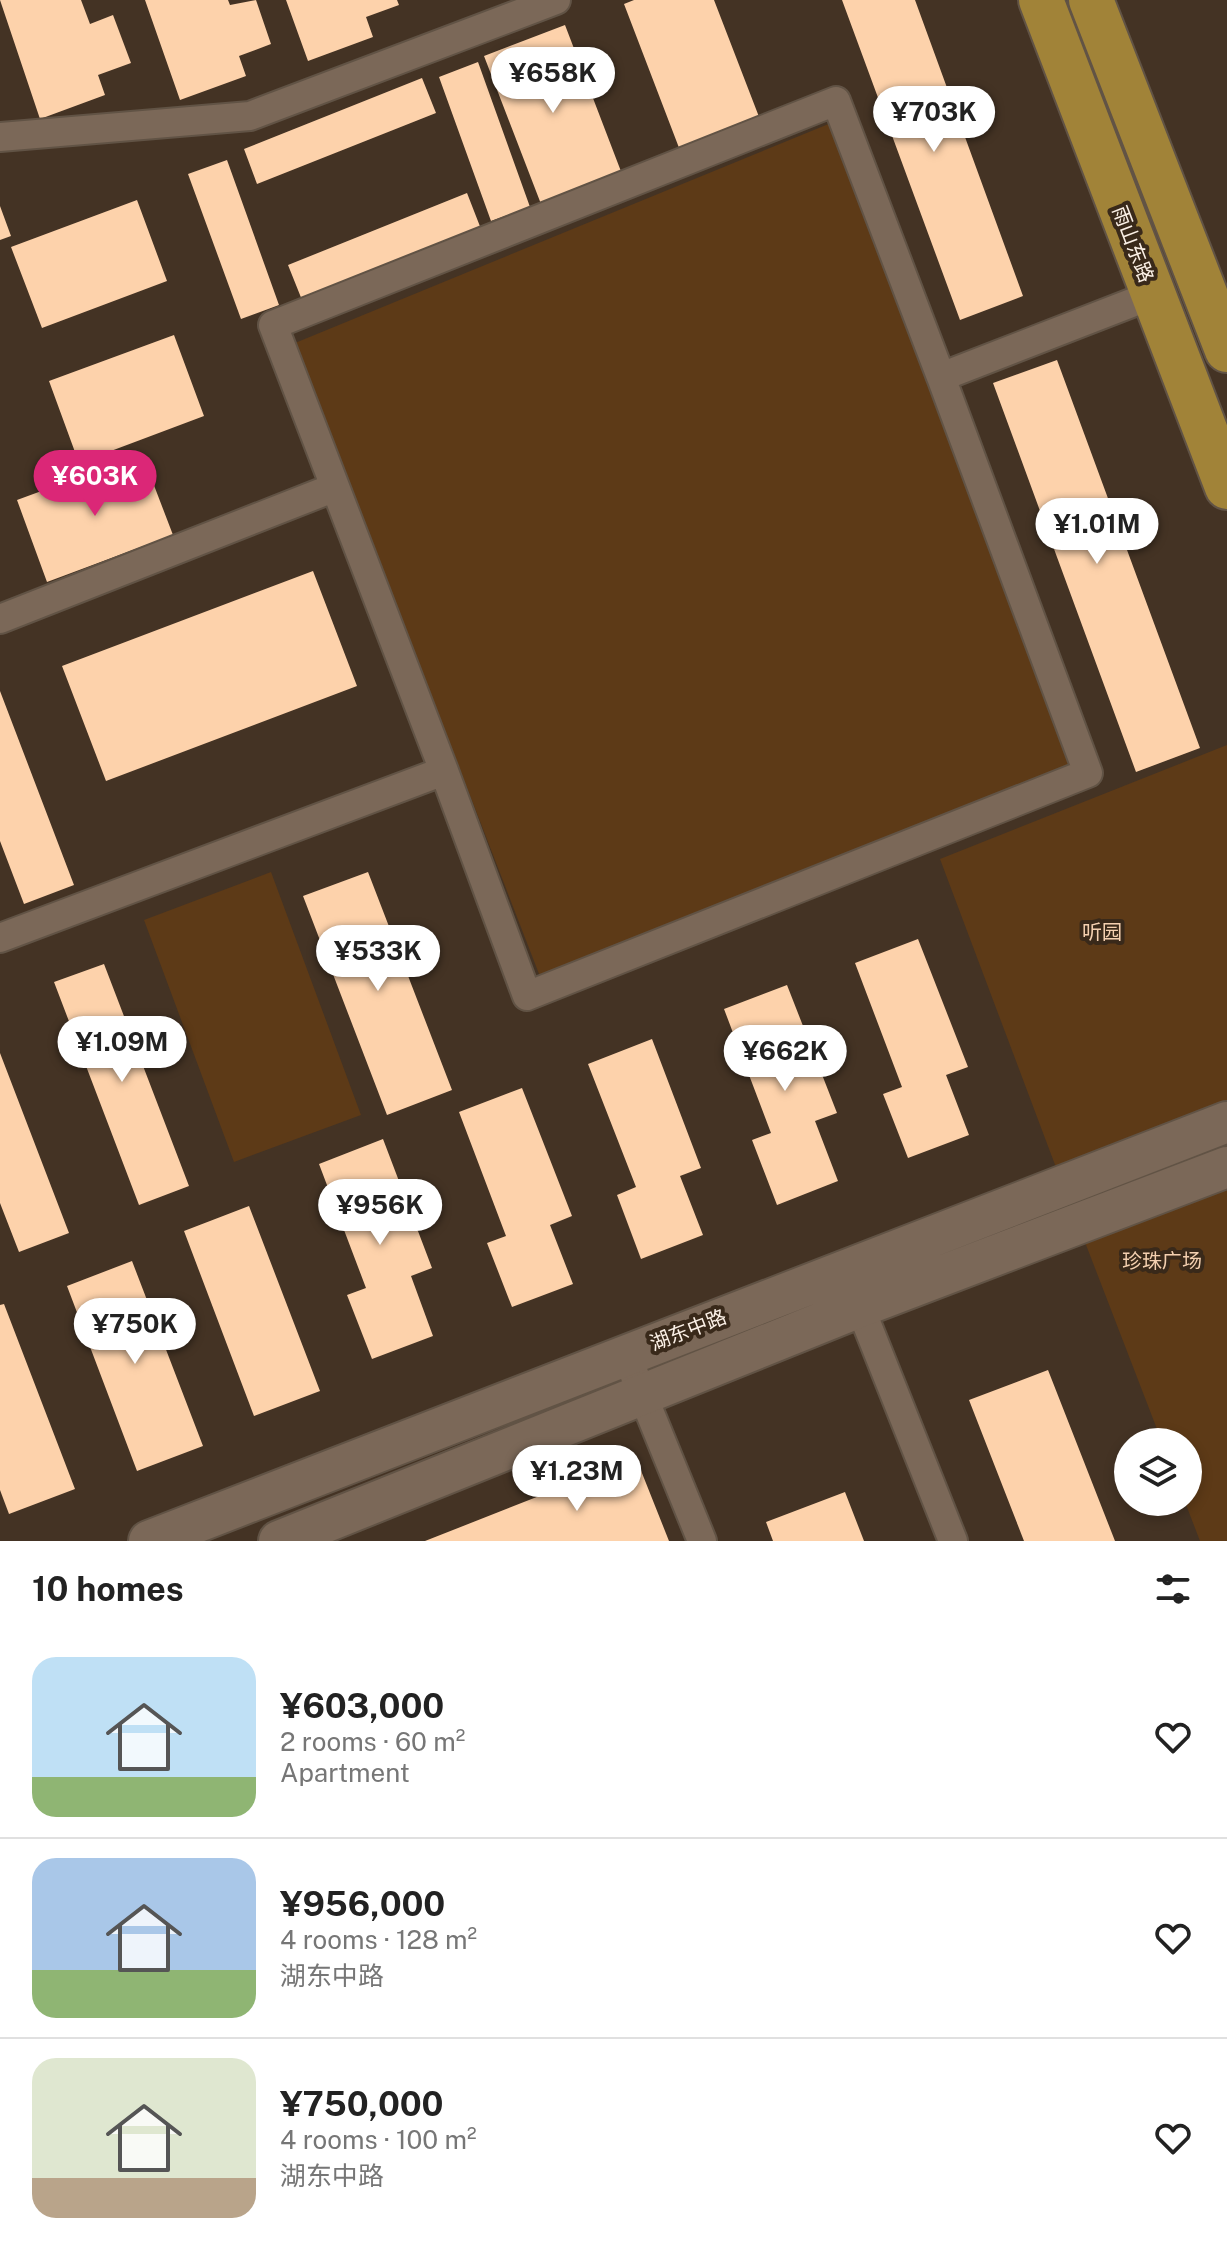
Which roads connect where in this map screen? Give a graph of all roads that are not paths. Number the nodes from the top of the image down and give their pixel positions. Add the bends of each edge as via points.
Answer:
1 (556, 0) edge
2 (1041, 0) edge
3 (1091, 0) edge
4 (0, 137) edge
5 (1152, 295) junction
6 (1227, 350) edge
7 (941, 377) junction
8 (1227, 487) edge
9 (333, 488) junction
10 (0, 619) edge
11 (444, 771) junction
12 (0, 938) edge
13 (1227, 1122) edge
14 (1227, 1167) edge
15 (860, 1307) junction
16 (626, 1354) junction
17 (642, 1395) junction
18 (149, 1541) edge
19 (279, 1541) edge
20 (702, 1541) edge
21 (953, 1541) edge

1 - 4 street via 250,116
2 - 5 main road, 雨山东路
3 - 6 main road
5 - 7 street
5 - 8 main road, 雨山东路
7 - 9 street via 836,101 273,325
7 - 11 street via 1088,773 527,996
9 - 10 street
9 - 11 street
11 - 12 street
13 - 16 main road, 湖东中路
14 - 15 main road
15 - 17 main road
15 - 21 street
16 - 17 street
16 - 18 main road, 湖东中路
17 - 19 main road
17 - 20 street

